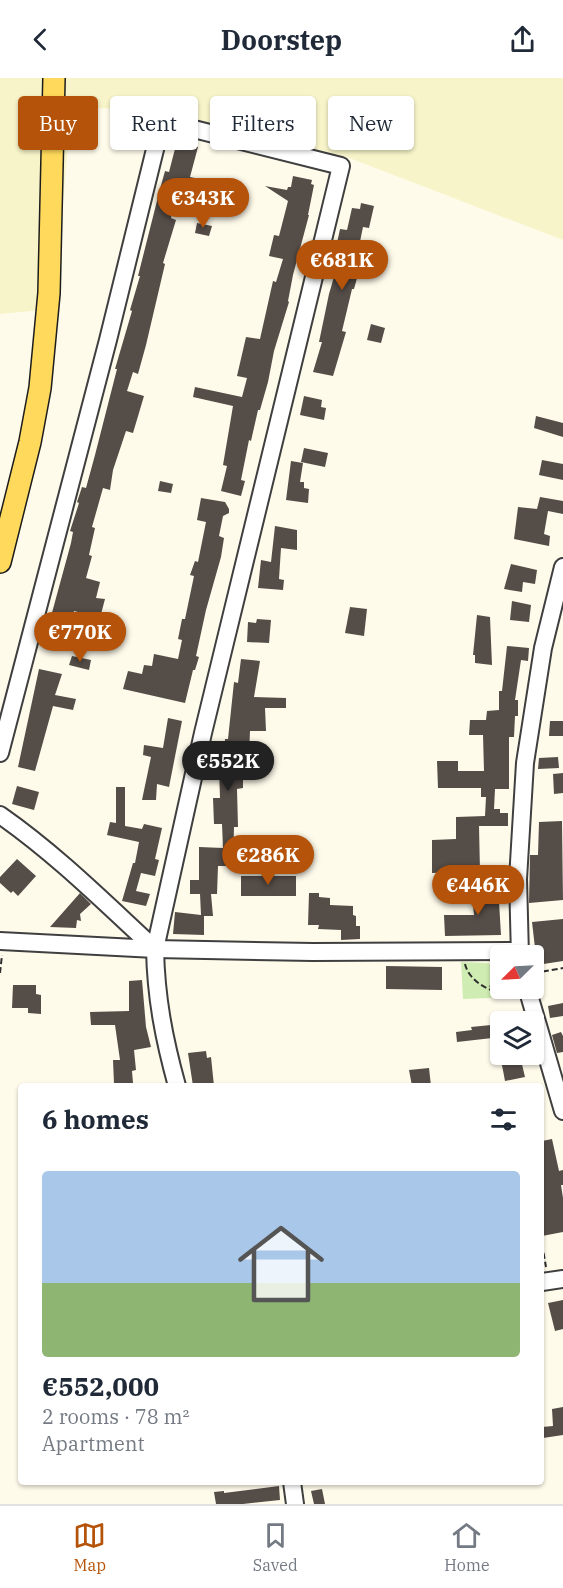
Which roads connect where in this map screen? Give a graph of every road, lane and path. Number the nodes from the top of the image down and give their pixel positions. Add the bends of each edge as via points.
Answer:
1 (54, 78) edge
2 (0, 562) edge
3 (563, 567) edge
4 (0, 753) edge
5 (0, 815) edge
6 (519, 945) edge
7 (1, 947) edge
8 (155, 949) junction
9 (490, 953) edge
10 (465, 960) dead end
11 (563, 968) edge
12 (544, 972) edge
13 (0, 973) edge
14 (490, 988) edge
15 (525, 999) edge
16 (176, 1083) edge
17 (563, 1111) edge
18 (544, 1252) edge
19 (551, 1281) edge
20 (292, 1485) edge
21 (295, 1504) edge

1 - 2 main road via 49,293 40,388
3 - 6 street via 543,648 525,763 518,879
4 - 8 street via 162,121 341,166 203,733
5 - 8 street via 76,876
7 - 8 street
7 - 13 path
8 - 9 street
8 - 16 street via 161,1025
10 - 14 path via 472,979
11 - 12 path
15 - 17 street
18 - 19 path
20 - 21 street

